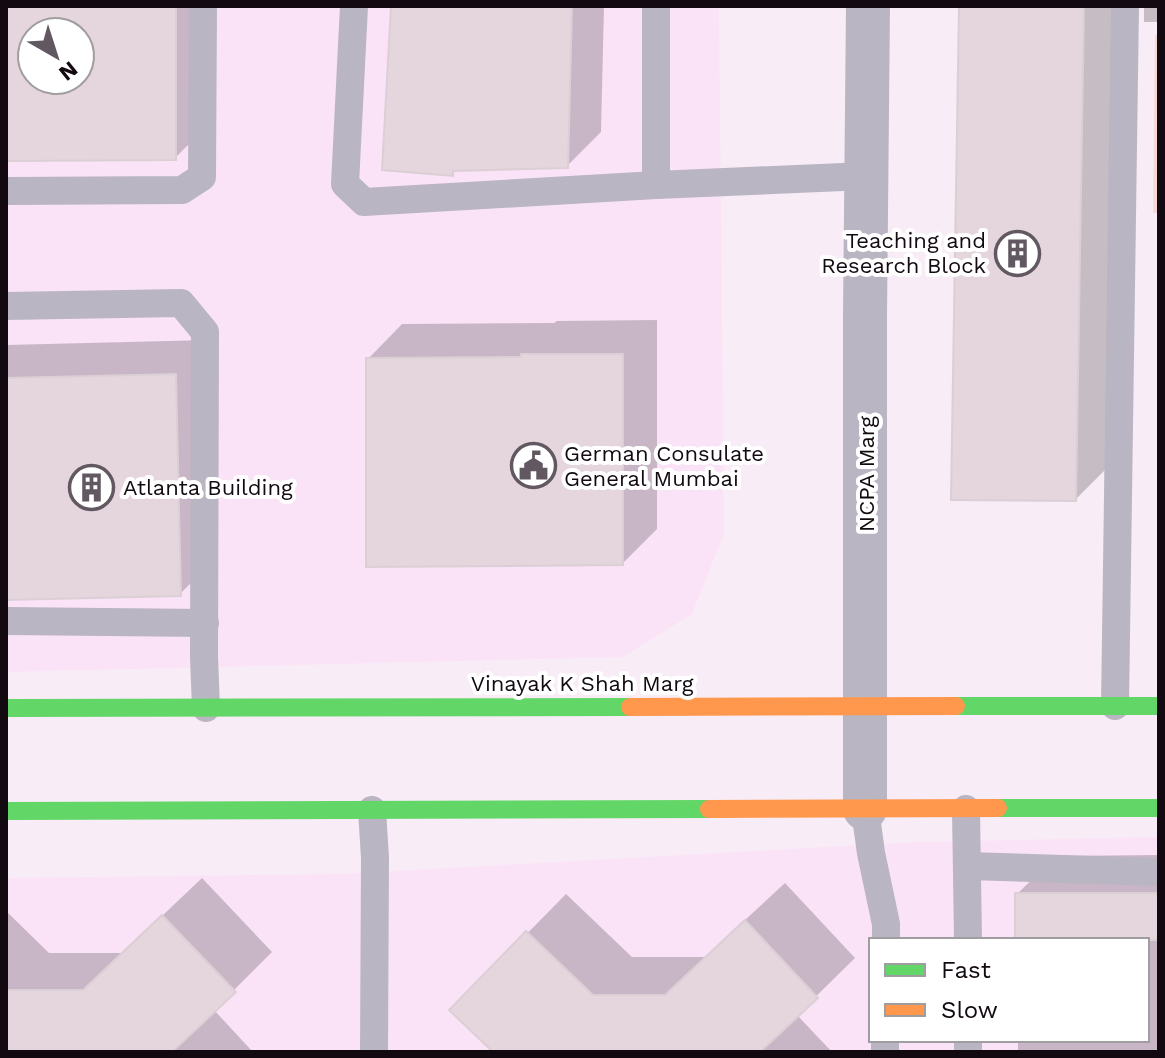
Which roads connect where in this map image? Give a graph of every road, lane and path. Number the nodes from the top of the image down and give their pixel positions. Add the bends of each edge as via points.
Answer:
1 (203, 6) edge
2 (354, 6) edge
3 (656, 6) edge
4 (868, 6) edge
5 (1125, 6) edge
6 (866, 176) junction
7 (656, 185) junction
8 (6, 191) edge
9 (6, 306) edge
10 (6, 621) edge
11 (205, 623) junction
12 (866, 706) junction
13 (1115, 706) junction
14 (1159, 706) edge
15 (6, 708) edge
16 (206, 708) junction
17 (1159, 808) edge
18 (865, 809) junction
19 (966, 809) junction
20 (372, 810) junction
21 (6, 811) edge
22 (967, 866) junction
23 (1159, 872) edge
24 (886, 938) edge
25 (968, 938) edge
26 (374, 1052) edge

1 - 8 lane via 202,177 182,190
2 - 7 lane via 345,184 364,202
3 - 7 lane
4 - 6 street, NCPA Marg
5 - 13 lane
6 - 7 lane
6 - 12 street, NCPA Marg
9 - 11 lane via 181,303 205,332
10 - 11 lane
11 - 16 lane
12 - 13 street, Vinayak K Shah Marg
12 - 16 street, Vinayak K Shah Marg
12 - 18 street, NCPA Marg
13 - 14 street, Vinayak K Shah Marg
15 - 16 street, Vinayak K Shah Marg
17 - 19 street
18 - 19 street
18 - 20 street
18 - 24 lane, NCPA Marg
19 - 22 lane
20 - 21 street
20 - 26 lane
22 - 23 lane
22 - 25 lane

